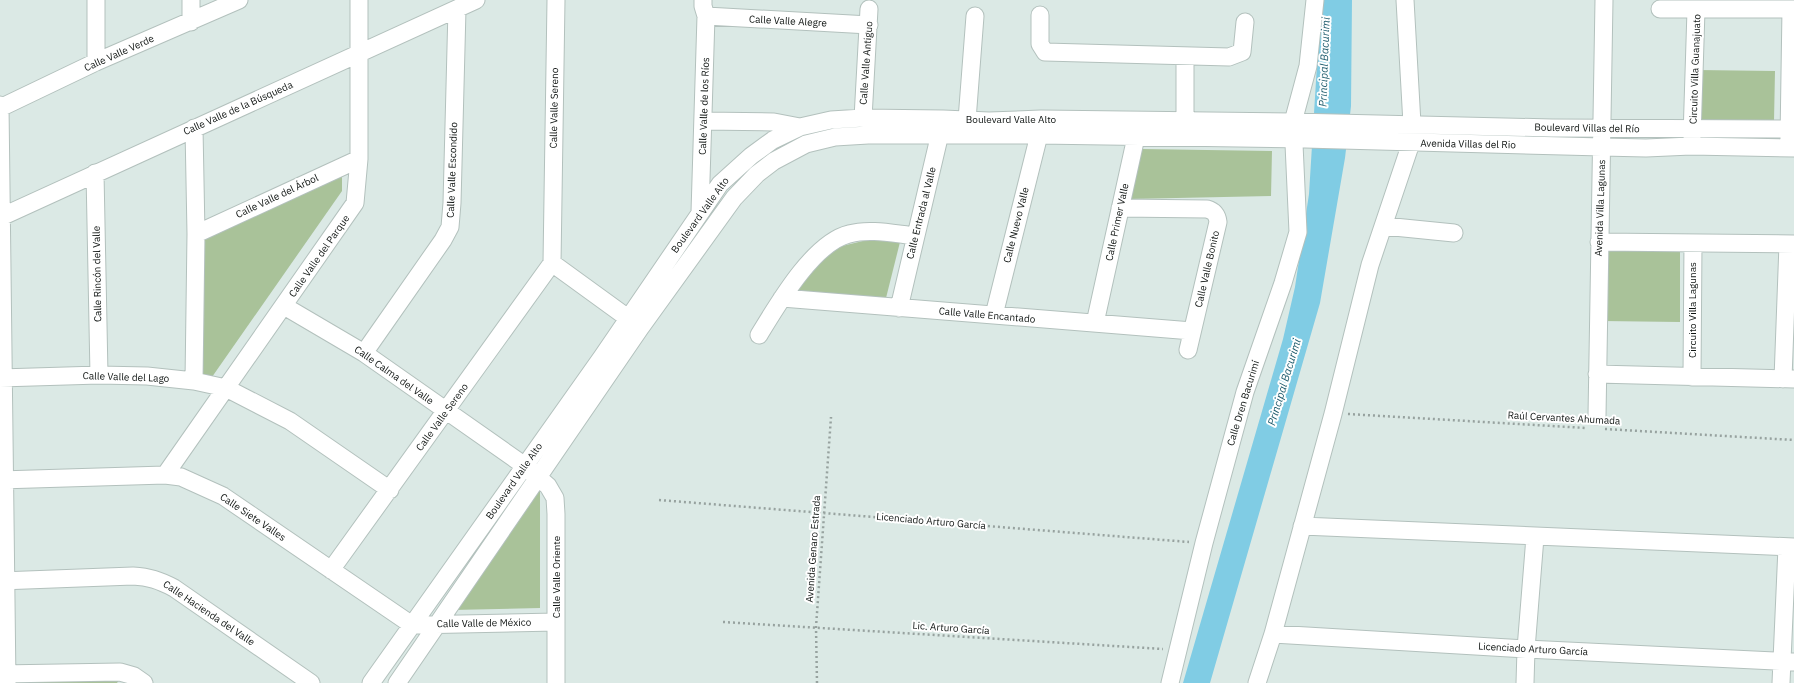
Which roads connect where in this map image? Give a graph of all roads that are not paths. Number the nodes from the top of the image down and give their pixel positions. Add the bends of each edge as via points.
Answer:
1 (96, 0) edge
2 (191, 0) edge
3 (239, 0) edge
4 (359, 0) edge
5 (476, 0) edge
6 (556, 0) edge
7 (1315, 0) edge
8 (1405, 0) edge
9 (1604, 0) edge
10 (705, 8) edge
11 (457, 9) junction
12 (1660, 9) dead end
13 (1793, 9) edge
14 (1696, 10) junction
15 (975, 16) dead end
16 (1040, 16) dead end
17 (869, 17) joint
18 (191, 22) junction
19 (1245, 22) dead end
20 (359, 53) junction
21 (1185, 56) junction
22 (96, 62) junction
23 (0, 105) edge
24 (0, 108) edge
25 (863, 118) junction
26 (943, 119) junction
27 (968, 120) junction
28 (1139, 120) junction
29 (1185, 120) junction
30 (704, 121) junction
31 (1298, 122) junction
32 (1412, 124) junction
33 (800, 127) junction
34 (1692, 127) junction
35 (194, 128) junction
36 (1792, 128) edge
37 (1602, 129) junction
38 (1380, 133) junction
39 (1039, 135) junction
40 (940, 136) junction
41 (1135, 138) junction
42 (1299, 139) junction
43 (1411, 143) junction
44 (1555, 146) joint
45 (1692, 146) junction
46 (1602, 147) junction
47 (1792, 148) edge
48 (359, 159) junction
49 (95, 173) junction
50 (1120, 208) junction
51 (700, 212) junction
52 (1, 217) junction
53 (1384, 226) junction
54 (1454, 233) dead end
55 (196, 234) junction
56 (916, 236) junction
57 (1599, 242) junction
58 (1693, 243) junction
59 (1791, 244) edge
60 (552, 263) junction
61 (782, 298) junction
62 (284, 306) junction
63 (899, 308) junction
64 (994, 315) junction
65 (634, 322) junction
66 (1095, 324) junction
67 (1192, 331) junction
68 (759, 335) dead end
69 (1188, 350) dead end
70 (364, 353) junction
71 (1597, 374) junction
72 (99, 375) junction
73 (1692, 377) junction
74 (2, 378) edge
75 (1789, 379) edge
76 (194, 381) junction
77 (226, 388) junction
78 (446, 412) junction
79 (1595, 424) road end
80 (525, 466) junction
81 (165, 475) junction
82 (539, 477) junction
83 (2, 480) edge
84 (390, 490) junction
85 (1302, 526) junction
86 (1535, 537) junction
87 (1790, 547) edge
88 (330, 570) junction
89 (3, 581) edge
90 (556, 622) junction
91 (438, 623) junction
92 (412, 625) junction
93 (1273, 634) junction
94 (1526, 649) junction
95 (1788, 662) edge
96 (4, 677) edge
97 (140, 682) edge
98 (310, 683) edge
99 (371, 683) edge
100 (397, 683) edge
101 (556, 683) edge
102 (1170, 683) edge
103 (1257, 683) edge
104 (1525, 683) edge
105 (1781, 683) edge

1 - 22 street
2 - 18 street
3 - 18 street, Calle Valle Verde
4 - 20 street, Calle Valle del Parque
5 - 11 street, Calle Valle de la Búsqueda
6 - 60 street, Calle Valle Sereno
7 - 31 street, Calle Dren Bacurimí via 1308,66
8 - 32 street
9 - 37 street, Avenida Villa Lagunas
10 - 17 street, Calle Valle Alegre
10 - 30 street, Calle Valle de los Ríos
11 - 20 street, Calle Valle de la Búsqueda
11 - 70 street, Calle Valle Escondido via 450,227 444,240
12 - 14 street
13 - 14 street, Circuito Villa Guanajuato
13 - 36 street, Circuito Villa Guanajuato
14 - 34 street, Circuito Villa Guanajuato
15 - 27 street
16 - 21 street via 1040,44 1045,52
17 - 25 street, Calle Valle Antiguo
18 - 22 street, Calle Valle Verde
19 - 21 street via 1242,52 1229,57
20 - 35 street, Calle Valle de la Búsqueda
20 - 48 street, Calle Valle del Parque
21 - 29 street
22 - 24 street, Calle Valle Verde
23 - 24 street
24 - 52 street
25 - 26 street, Boulevard Valle Alto
25 - 33 street, Boulevard Valle Alto via 831,120
26 - 27 street, Boulevard Valle Alto
26 - 40 street, Calle Entrada al Valle
27 - 28 street, Boulevard Valle Alto
28 - 29 street, Boulevard Valle Alto
28 - 41 street, Calle Primer Valle
29 - 31 street, Boulevard Valle Alto
30 - 33 street via 774,122
30 - 51 street, Calle Valle de los Ríos
31 - 38 street, Boulevard Valle Alto
31 - 42 street, Calle Dren Bacurimí
32 - 37 street, Boulevard Villas del Río
32 - 38 street, Boulevard Villas del Río
32 - 43 street
33 - 51 street, Boulevard Valle Alto via 773,140 751,156 720,184
34 - 36 street, Boulevard Villas del Río
34 - 37 street, Boulevard Villas del Río
34 - 45 street, Circuito Villa Guanajuato
35 - 49 street, Calle Valle de la Búsqueda
35 - 55 street
36 - 47 street, Circuito Villa Guanajuato
37 - 46 street, Avenida Villa Lagunas
38 - 42 street, Boulevard Valle Alto
38 - 43 street, Avenida Villas del Rio
39 - 40 street, Boulevard Valle Alto
39 - 41 street, Boulevard Valle Alto
39 - 64 street, Calle Nuevo Valle
40 - 56 street, Calle Entrada al Valle
40 - 65 street, Boulevard Valle Alto via 835,136 806,144 774,161 757,174 734,198
41 - 42 street, Boulevard Valle Alto
41 - 50 street, Calle Primer Valle
42 - 102 street, Calle Dren Bacurimí via 1298,232 1245,392 1204,543
43 - 44 street, Avenida Villas del Rio
43 - 53 street
44 - 46 street, Boulevard Villas del Río
45 - 46 street, Boulevard Villas del Río
45 - 47 street, Boulevard Villas del Río
46 - 57 street, Avenida Villa Lagunas
48 - 55 street, Calle Valle del Árbol
48 - 62 street, Calle Valle del Parque via 355,203
49 - 52 street, Calle Valle de la Búsqueda
49 - 72 street, Calle Rincón del Valle
50 - 66 street, Calle Primer Valle
50 - 67 street, Calle Valle Bonito via 1207,209 1217,215 1218,222
51 - 65 street, Boulevard Valle Alto
52 - 74 street
53 - 54 street
53 - 85 street via 1370,265
55 - 76 street
56 - 61 street via 869,232 843,236 812,259
56 - 63 street, Calle Entrada al Valle
57 - 58 street
57 - 71 street, Avenida Villa Lagunas
58 - 59 street
58 - 73 street, Circuito Villa Lagunas
59 - 75 street
60 - 65 street
60 - 78 street, Calle Valle Sereno
61 - 63 street, Calle Valle Encantado
61 - 68 street
62 - 70 street, Calle Calma del Valle
62 - 77 street, Calle Valle del Parque
63 - 64 street, Calle Valle Encantado
64 - 66 street, Calle Valle Encantado
65 - 80 street, Boulevard Valle Alto via 602,357
65 - 82 street, Boulevard Valle Alto
66 - 67 street, Calle Valle Encantado
67 - 69 street, Calle Valle Bonito
70 - 78 street, Calle Calma del Valle
71 - 73 street
71 - 79 street, Avenida Villa Lagunas
72 - 74 street, Calle Valle del Lago
72 - 76 street, Calle Valle del Lago via 147,376
73 - 75 street
74 - 83 street
76 - 77 street, Calle Valle del Lago
77 - 81 street, Calle Valle del Parque
77 - 84 street, Calle Valle del Lago via 250,398 290,421
78 - 80 street, Calle Calma del Valle
78 - 84 street, Calle Valle Sereno
80 - 82 street, Calle Calma del Valle
80 - 92 street, Boulevard Valle Alto
81 - 83 street, Calle Siete Valles
81 - 88 street, Calle Siete Valles via 181,477 223,496
82 - 90 street, Calle Valle Oriente via 555,498
82 - 91 street, Boulevard Valle Alto
83 - 89 street
84 - 88 street, Calle Valle Sereno
85 - 86 street
85 - 93 street
86 - 87 street
86 - 94 street
87 - 95 street
88 - 92 street, Calle Siete Valles
89 - 96 street
89 - 98 street, Calle Hacienda del Valle via 133,576 158,580 174,588
90 - 91 street, Calle Valle de México
90 - 101 street, Calle Valle Oriente
91 - 92 street, Calle Valle de México
91 - 100 street, Boulevard Valle Alto
92 - 99 street, Boulevard Valle Alto
93 - 94 street, Licenciado Arturo García
93 - 103 street
94 - 95 street, Licenciado Arturo García
94 - 104 street
95 - 105 street
96 - 97 street via 120,672 134,676

